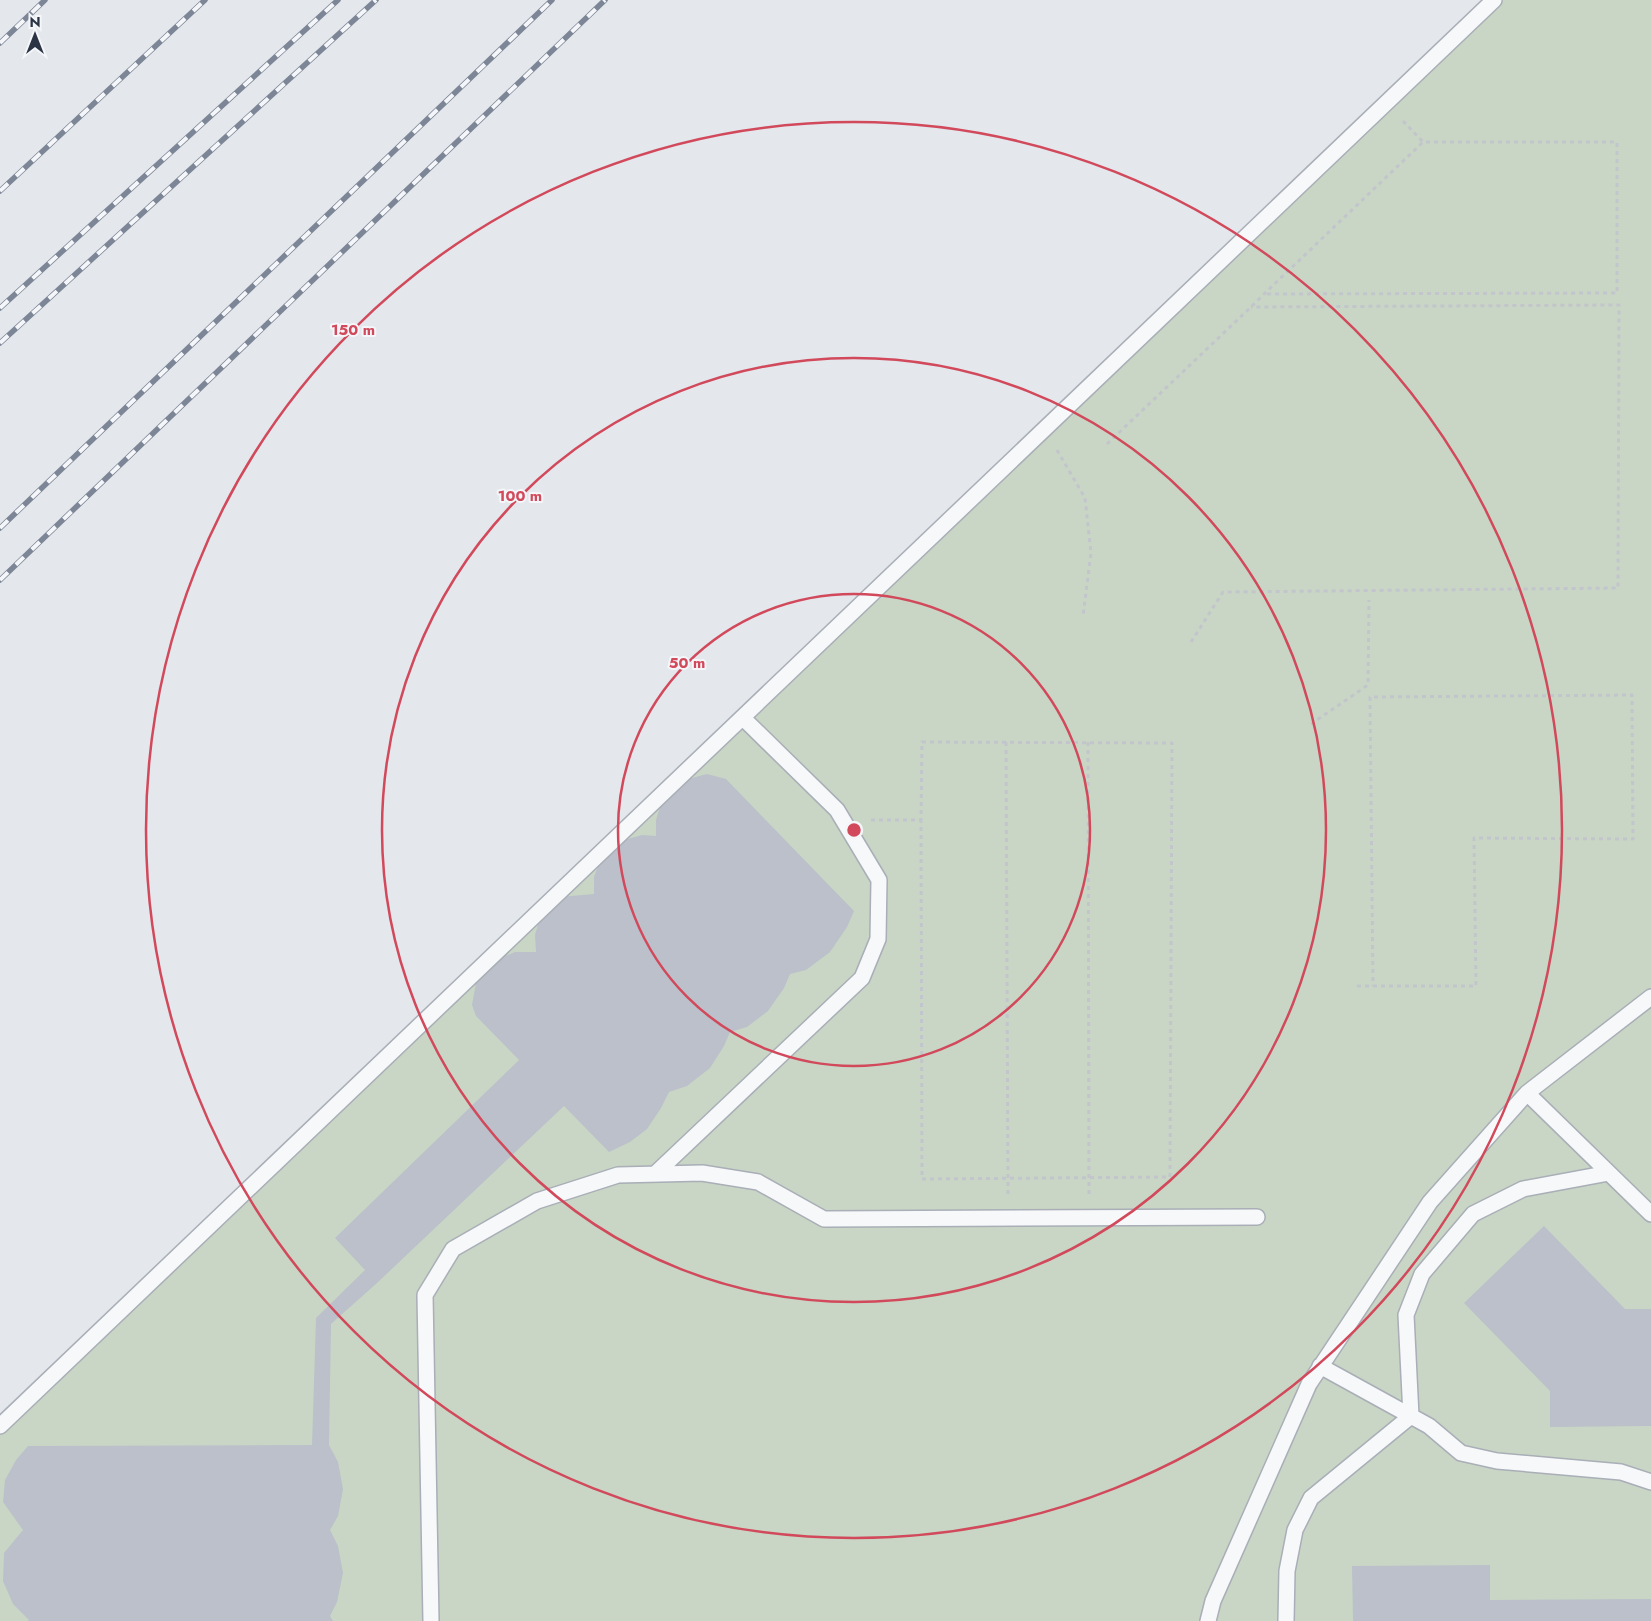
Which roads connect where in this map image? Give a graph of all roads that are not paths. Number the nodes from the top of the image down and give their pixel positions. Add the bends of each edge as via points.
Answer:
1 (1494, 0) edge
2 (743, 718) junction
3 (1651, 997) edge
4 (1527, 1093) junction
5 (1609, 1173) junction
6 (655, 1174) junction
7 (1651, 1214) edge
8 (1257, 1217) dead end
9 (1320, 1366) junction
10 (1410, 1416) junction
11 (0, 1426) edge
12 (1651, 1482) edge
13 (431, 1621) edge
14 (1208, 1621) edge
15 (1286, 1621) edge

1 - 2 lane
2 - 6 lane via 837,810 879,880 878,939 862,978
2 - 11 lane
3 - 4 lane
4 - 5 lane
4 - 9 lane via 1430,1202
5 - 7 lane
5 - 10 lane via 1523,1190 1474,1214 1422,1274 1406,1315
6 - 8 lane via 702,1173 758,1182 824,1219
6 - 13 lane via 618,1175 537,1201 453,1249 425,1295
9 - 10 lane
9 - 14 lane via 1309,1384 1213,1601
10 - 12 lane via 1429,1426 1461,1453 1497,1461 1621,1472
10 - 15 lane via 1312,1498 1295,1530 1287,1571

